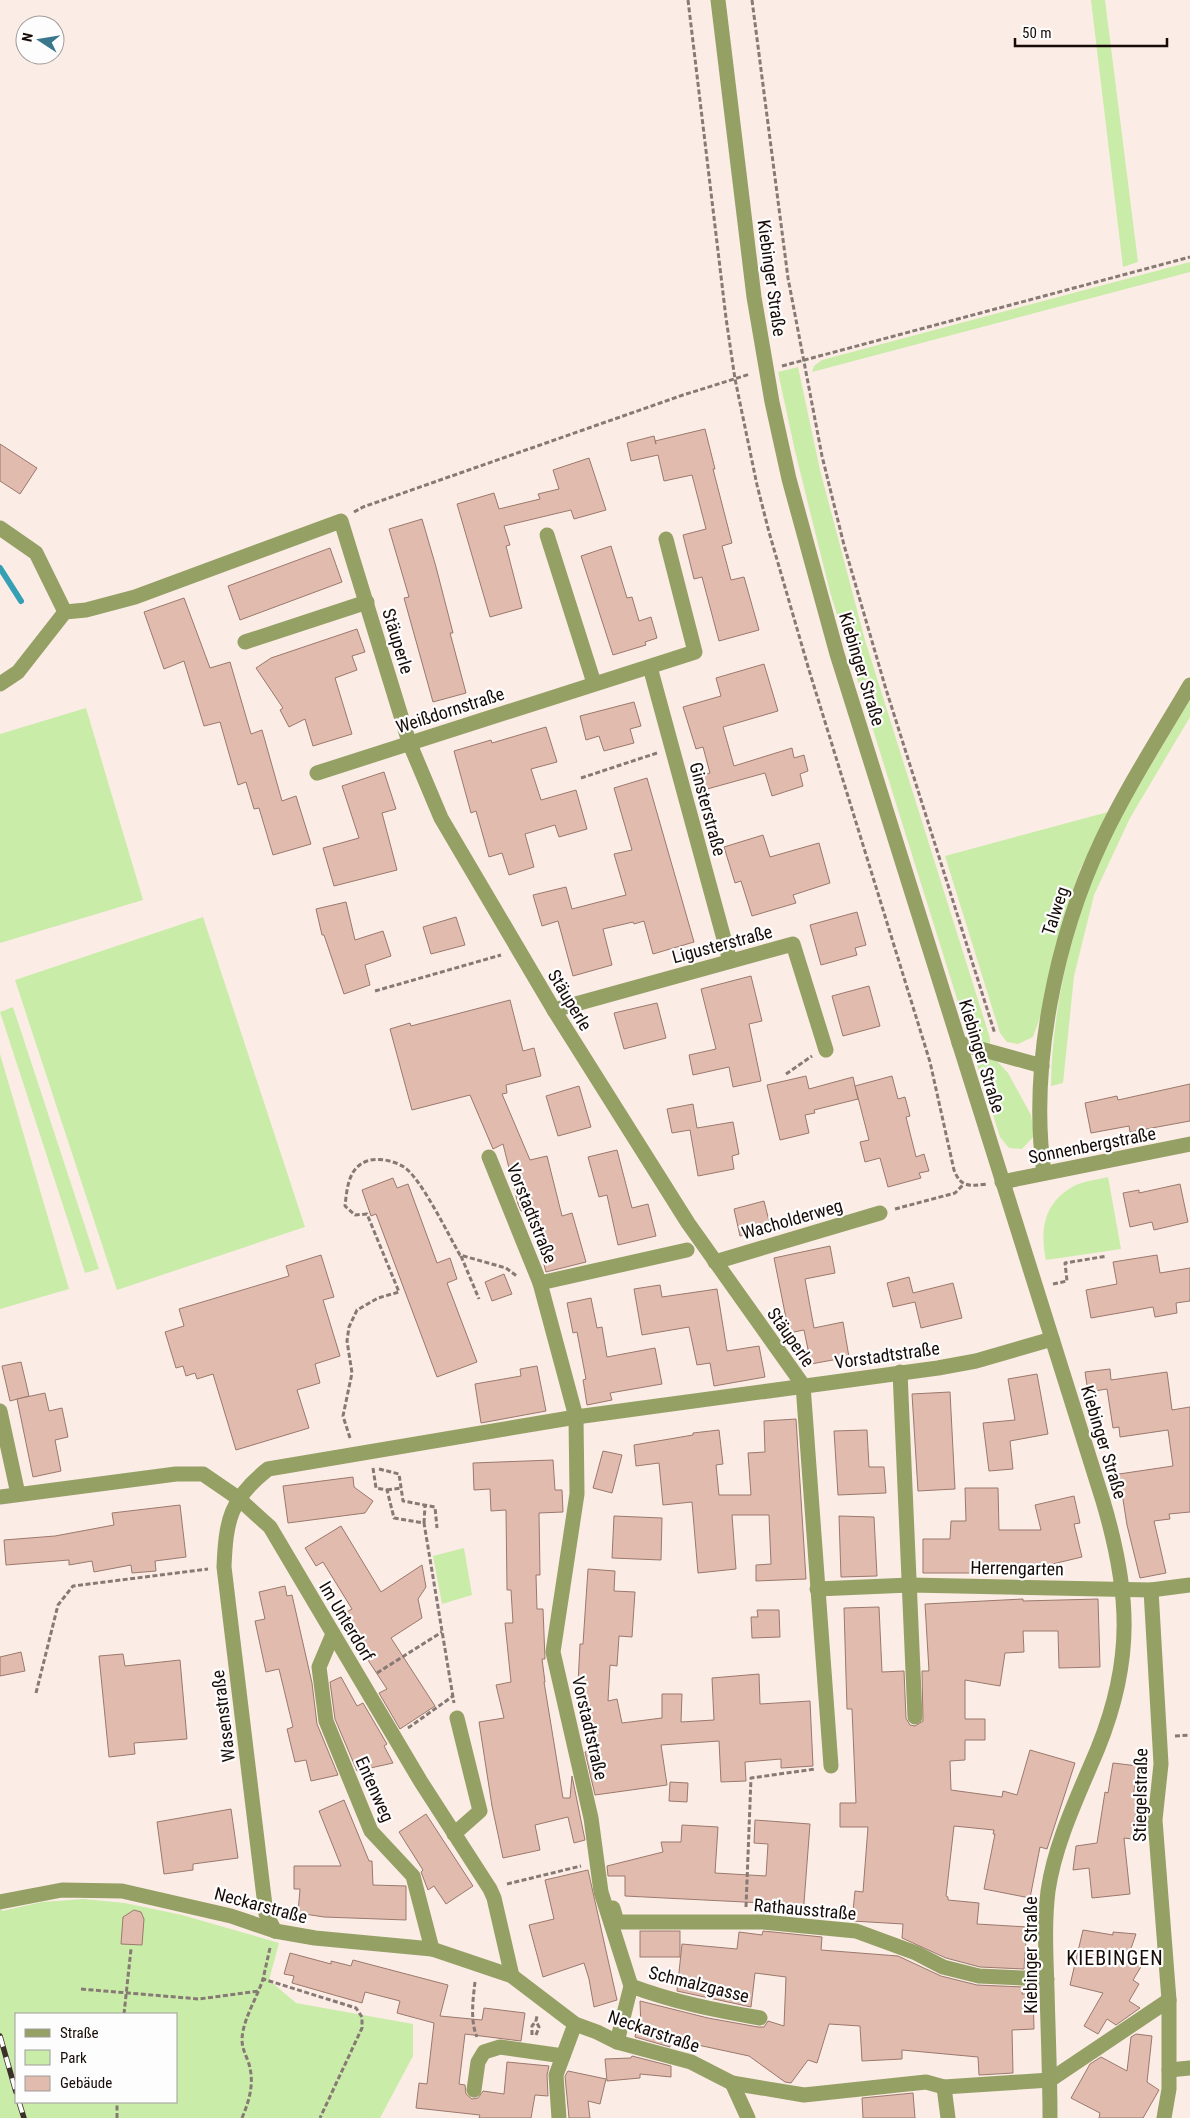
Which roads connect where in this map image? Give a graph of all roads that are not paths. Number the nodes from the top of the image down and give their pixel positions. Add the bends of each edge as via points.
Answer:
1 (718, 0) edge
2 (0, 528) edge
3 (547, 535) dead end
4 (666, 539) dead end
5 (367, 602) junction
6 (65, 612) junction
7 (245, 642) dead end
8 (650, 667) junction
9 (594, 683) junction
10 (0, 684) edge
11 (1190, 685) edge
12 (410, 742) junction
13 (317, 773) dead end
14 (730, 962) junction
15 (554, 1010) junction
16 (959, 1043) junction
17 (825, 1049) road end
18 (1042, 1066) junction
19 (1190, 1144) edge
20 (489, 1157) dead end
21 (1044, 1173) junction
22 (1002, 1182) junction
23 (880, 1213) road end
24 (687, 1250) dead end
25 (715, 1262) junction
26 (540, 1283) junction
27 (1052, 1339) junction
28 (900, 1372) junction
29 (803, 1385) junction
30 (0, 1411) edge
31 (576, 1417) junction
32 (18, 1494) junction
33 (0, 1497) edge
34 (238, 1498) junction
35 (910, 1584) junction
36 (1190, 1585) edge
37 (1123, 1588) junction
38 (817, 1589) junction
39 (1151, 1590) junction
40 (333, 1634) junction
41 (916, 1717) dead end
42 (457, 1718) road end
43 (831, 1766) road end
44 (454, 1834) junction
45 (601, 1892) junction
46 (0, 1902) edge
47 (275, 1931) junction
48 (432, 1949) junction
49 (512, 1976) junction
50 (1047, 1978) junction
51 (630, 1986) junction
52 (1169, 2000) junction
53 (760, 2018) dead end
54 (575, 2024) junction
55 (617, 2042) junction
56 (563, 2056) junction
57 (1190, 2068) edge
58 (1169, 2070) junction
59 (1050, 2080) junction
60 (732, 2083) junction
61 (944, 2087) junction
62 (474, 2090) dead end
63 (559, 2118) edge
64 (748, 2118) edge
65 (948, 2118) edge
66 (1050, 2118) edge
67 (1164, 2118) edge

1 - 16 street, Kiebinger Straße via 746,236 766,370 789,479 822,606
2 - 6 street via 36,553
3 - 9 street
4 - 8 street, Weißdornstraße via 695,652
5 - 6 street, Stäuperle via 341,521 135,597
5 - 7 street, Stäuperle
5 - 12 street, Stäuperle
6 - 10 street via 18,672
8 - 9 street, Weißdornstraße
8 - 14 street, Ginsterstraße
9 - 12 street, Weißdornstraße
11 - 18 street, Talweg via 1118,810 1080,891 1062,948
12 - 13 street, Weißdornstraße
12 - 15 street, Stäuperle via 441,818
14 - 15 street, Ligusterstraße
14 - 17 street, Ligusterstraße via 793,944
15 - 25 street, Stäuperle
16 - 18 street
16 - 22 street, Kiebinger Straße
18 - 21 street, Talweg via 1040,1130
19 - 21 street, Sonnenbergstraße
20 - 26 street, Vorstadtstraße
21 - 22 street, Sonnenbergstraße
22 - 27 street, Kiebinger Straße
23 - 25 street, Wacholderweg
24 - 26 street, Vorstadtstraße
25 - 29 street, Stäuperle
26 - 31 street, Vorstadtstraße
27 - 28 street, Vorstadtstraße via 976,1361
27 - 37 street, Kiebinger Straße via 1114,1537
28 - 29 street, Vorstadtstraße
28 - 35 street
29 - 31 street, Vorstadtstraße
29 - 38 street
30 - 32 street
31 - 34 street, Vorstadtstraße via 268,1469
31 - 45 street, Vorstadtstraße via 577,1494 554,1652 591,1818
32 - 33 street, Im Unterdorf
32 - 34 street, Im Unterdorf via 176,1474 203,1474
34 - 40 street, Im Unterdorf via 270,1527
34 - 47 street, Wasenstraße via 226,1536 224,1567 266,1914
35 - 37 street, Herrengarten
35 - 38 street, Herrengarten
35 - 41 street
36 - 39 street, Herrengarten
37 - 39 street, Herrengarten
37 - 50 street, Kiebinger Straße via 1125,1644 1117,1693 1051,1876 1046,1918
38 - 43 street
39 - 52 street, Stiegelstraße via 1161,1764 1155,1820
40 - 44 street, Im Unterdorf
40 - 48 street, Entenweg via 319,1667 326,1722 371,1831 413,1876
42 - 44 street via 480,1811
44 - 49 street, Im Unterdorf via 490,1888
45 - 50 street, Rathausstraße via 610,1897 617,1922 745,1922 856,1931 916,1953 943,1967 979,1976
45 - 51 street, Vorstadtstraße
46 - 47 street, Neckarstraße via 62,1890 122,1891 231,1916
47 - 48 street, Neckarstraße
48 - 49 street, Neckarstraße
49 - 54 street, Neckarstraße
50 - 59 street, Kiebinger Straße
51 - 53 street, Schmalzgasse via 676,2002
51 - 55 street
52 - 58 street, Stiegelstraße
52 - 59 street
54 - 55 street, Neckarstraße
54 - 56 street
55 - 60 street, Neckarstraße via 691,2062
56 - 62 street via 500,2047 484,2052 478,2062
56 - 63 street via 556,2075
57 - 58 street
58 - 67 street, Stiegelstraße
59 - 61 street, Neckarstraße
59 - 66 street, Kiebinger Straße
60 - 61 street, Neckarstraße via 804,2095 926,2082
60 - 64 street
61 - 65 street

